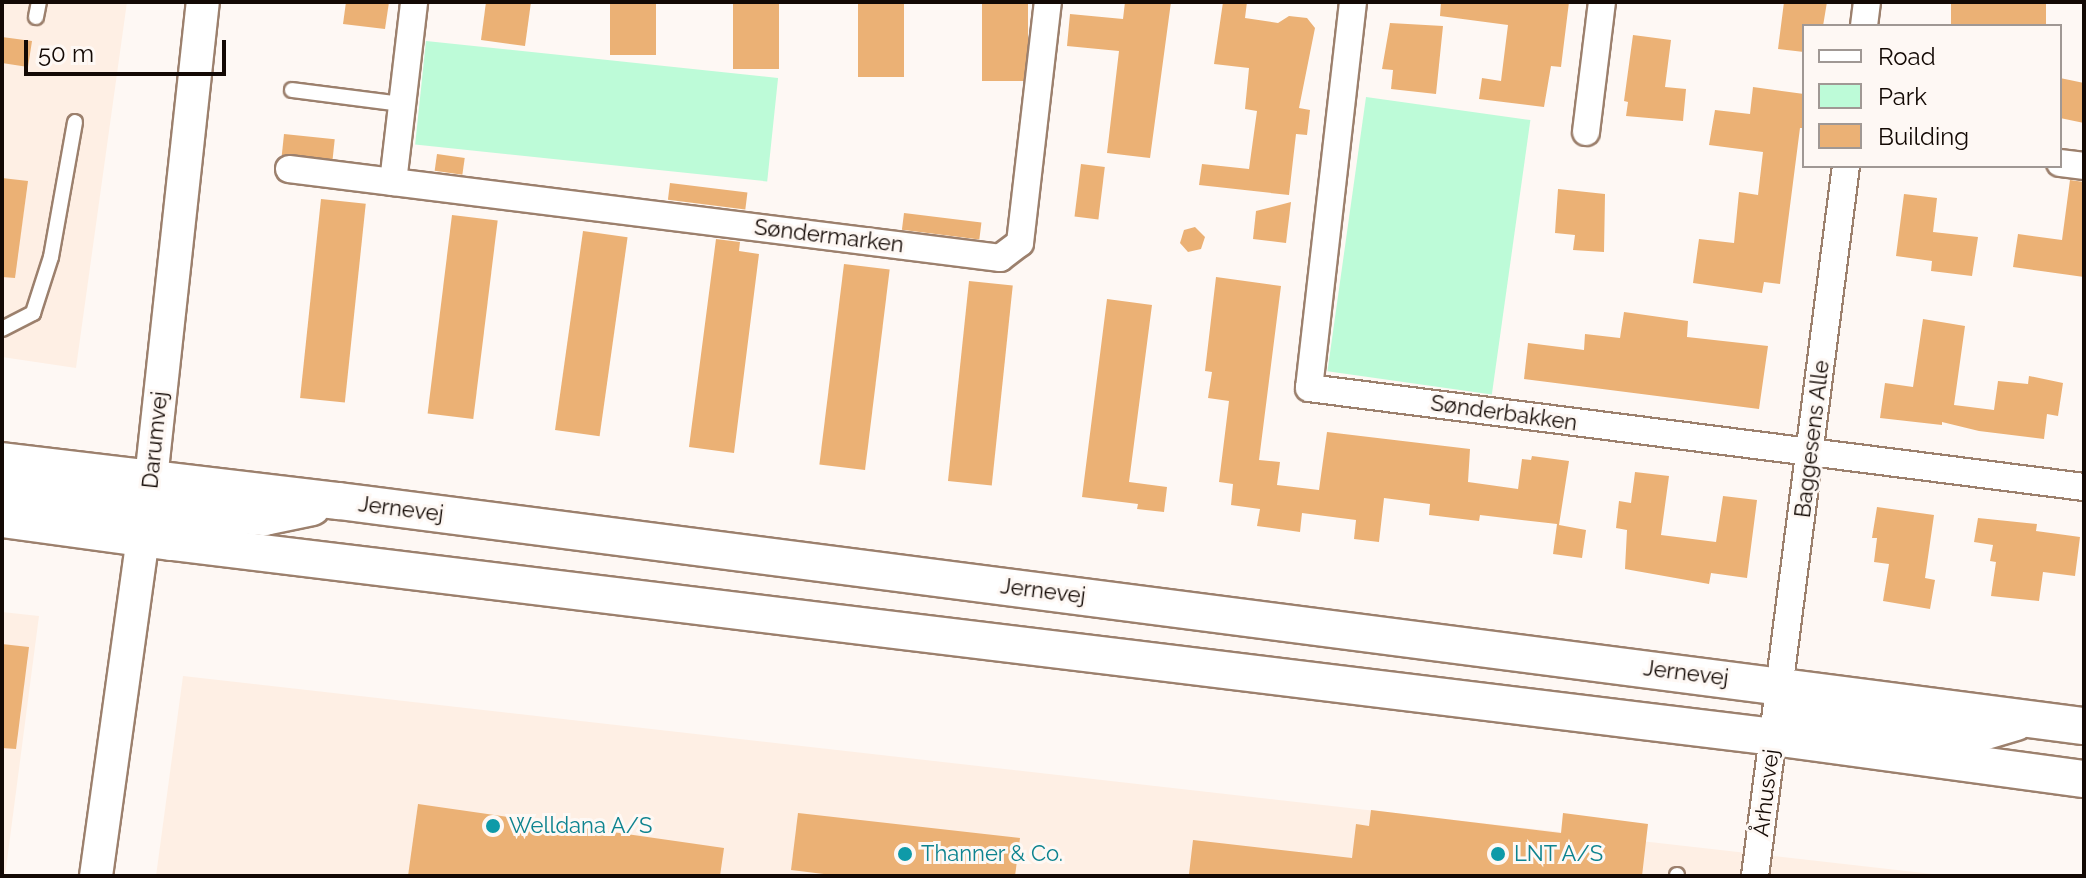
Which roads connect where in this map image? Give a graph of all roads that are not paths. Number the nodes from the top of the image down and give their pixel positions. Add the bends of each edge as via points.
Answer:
1 (203, 2) edge
2 (414, 2) edge
3 (1048, 2) edge
4 (1353, 2) edge
5 (1602, 2) edge
6 (1867, 2) edge
7 (1864, 24) edge
8 (292, 90) dead end
9 (402, 104) junction
10 (75, 122) dead end
11 (1586, 132) dead end
12 (2062, 163) edge
13 (2084, 166) edge
14 (1846, 168) edge
15 (289, 169) dead end
16 (393, 182) junction
17 (2, 329) edge
18 (1810, 454) junction
19 (2, 461) edge
20 (151, 479) junction
21 (2084, 487) edge
22 (2, 493) edge
23 (339, 501) junction
24 (2, 519) edge
25 (143, 538) junction
26 (1552, 710) junction
27 (1777, 711) junction
28 (2027, 718) junction
29 (2084, 726) edge
30 (2084, 779) edge
31 (96, 876) edge
32 (1755, 876) edge

1 - 20 street, Darumvej
2 - 9 street
3 - 16 street, Søndermarken via 1020,243 1000,258
4 - 18 street, Sønderbakken via 1309,388
5 - 11 street
6 - 7 street
8 - 9 lane
9 - 16 street
10 - 17 lane via 51,257 33,313
12 - 13 street
14 - 18 street, Baggesens Alle
15 - 16 street, Søndermarken
18 - 21 street, Sønderbakken
18 - 27 street, Baggesens Alle
19 - 20 main road, Jernevej
20 - 22 main road via 125,508
20 - 23 main road, Jernevej
20 - 25 street, Darumvej
23 - 25 main road via 265,517 169,510
23 - 27 main road, Jernevej
24 - 25 main road, Jernevej
25 - 26 main road, Jernevej
25 - 31 street, Darumvej
26 - 27 main road, Jernevej
26 - 27 main road via 1584,694 1749,714
27 - 28 main road, Jernevej
27 - 28 main road via 1969,736
27 - 30 main road, Jernevej
27 - 32 street, Århusvej
28 - 29 main road, Jernevej

